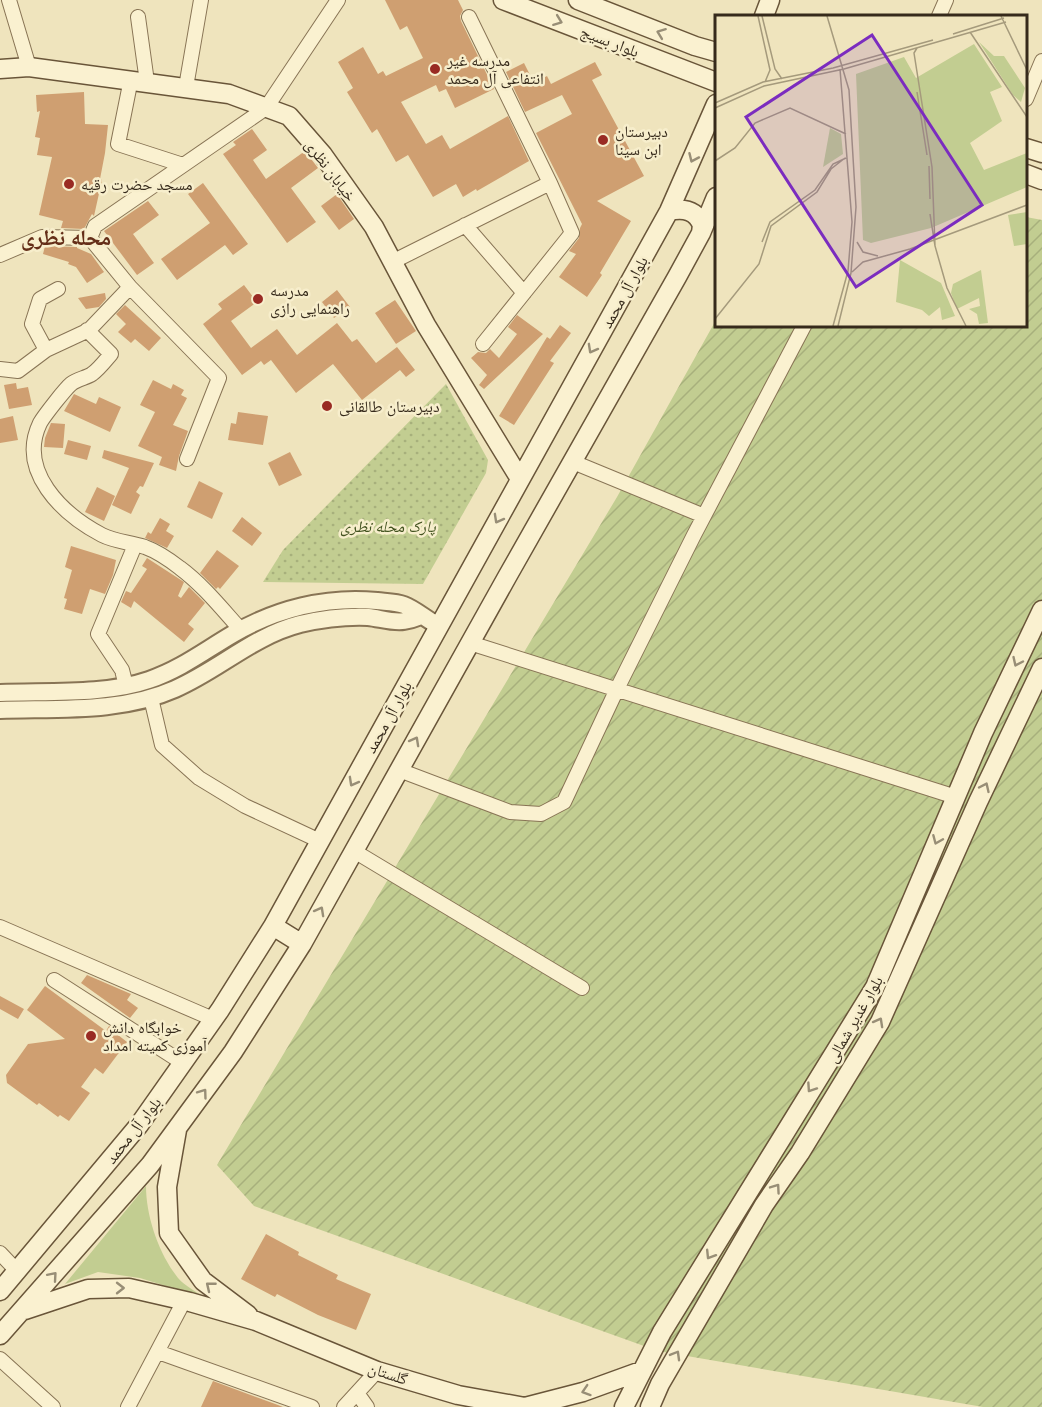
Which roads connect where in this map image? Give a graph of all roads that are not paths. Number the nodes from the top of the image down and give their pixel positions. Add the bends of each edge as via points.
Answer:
1 (9, 0) edge
2 (201, 0) edge
3 (338, 0) edge
4 (503, 0) edge
5 (578, 0) edge
6 (770, 0) edge
7 (764, 15) edge
8 (138, 17) dead end
9 (469, 17) dead end
10 (715, 51) edge
11 (1042, 61) edge
12 (29, 67) junction
13 (0, 69) edge
14 (140, 80) junction
15 (715, 81) edge
16 (186, 87) junction
17 (1027, 97) edge
18 (266, 108) junction
19 (715, 108) edge
20 (1027, 148) edge
21 (1042, 153) edge
22 (183, 165) junction
23 (1027, 174) edge
24 (1042, 180) edge
25 (550, 183) junction
26 (715, 202) edge
27 (669, 211) junction
28 (465, 225) junction
29 (701, 233) junction
30 (90, 238) junction
31 (0, 255) edge
32 (392, 262) junction
33 (130, 287) junction
34 (58, 289) dead end
35 (524, 293) junction
36 (803, 327) edge
37 (87, 330) junction
38 (483, 344) dead end
39 (46, 350) junction
40 (0, 369) edge
41 (187, 459) dead end
42 (573, 462) junction
43 (520, 479) junction
44 (704, 516) junction
45 (135, 545) junction
46 (1042, 610) edge
47 (421, 616) junction
48 (439, 626) junction
49 (241, 630) junction
50 (470, 643) junction
51 (1042, 668) edge
52 (126, 686) junction
53 (616, 689) junction
54 (0, 693) edge
55 (151, 698) junction
56 (0, 710) edge
57 (399, 770) junction
58 (956, 797) junction
59 (320, 841) junction
60 (354, 851) junction
61 (273, 926) junction
62 (0, 927) edge
63 (302, 944) junction
64 (54, 980) dead end
65 (582, 988) dead end
66 (213, 1019) junction
67 (183, 1063) junction
68 (178, 1126) junction
69 (0, 1253) edge
70 (18, 1272) junction
71 (0, 1291) edge
72 (184, 1301) junction
73 (23, 1310) junction
74 (256, 1322) junction
75 (0, 1335) edge
76 (158, 1352) junction
77 (0, 1359) edge
78 (377, 1371) junction
79 (641, 1371) junction
80 (660, 1384) junction
81 (357, 1393) junction
82 (53, 1407) edge
83 (128, 1407) edge
84 (312, 1407) edge
85 (344, 1407) edge
86 (368, 1407) edge
87 (525, 1407) edge
88 (624, 1407) edge
89 (650, 1407) edge
90 (667, 1407) edge

1 - 12 street
2 - 16 street
3 - 18 street
4 -> 15 main road, بلوار بسیج
10 -> 5 main road, بلوار بسیج
6 - 7 main road
8 - 14 street
9 - 25 street
11 - 17 street
12 - 13 main road, خیابان نظری
12 - 14 main road, خیابان نظری
14 - 16 main road, خیابان نظری
14 - 22 street via 118,144
16 - 18 main road, خیابان نظری via 229,94
18 - 22 street
18 - 32 main road, خیابان نظری via 289,116 323,155 374,227
19 -> 27 main road, بلوار آل محمد
20 - 21 main road
22 - 30 street via 95,226
23 - 24 main road
25 - 28 street
25 - 35 street via 572,233
26 - 29 main road, بلوار آل محمد
27 - 29 main road via 695,214 702,225
27 -> 43 main road, بلوار آل محمد
28 - 32 street
28 - 35 street
29 - 42 main road, بلوار آل محمد
30 - 31 street via 42,237
30 - 33 street
32 - 43 main road, خیابان نظری
33 - 37 street
33 - 41 street via 219,378
34 - 39 street via 40,299 32,324
35 - 38 street
36 - 44 street
37 - 39 street
37 - 45 street via 111,354 92,374 72,383 40,423 33,447 36,467 45,488 62,508 101,534
39 - 40 street via 18,371
42 - 44 street
42 - 50 main road, بلوار آل محمد
43 -> 48 main road, بلوار آل محمد
44 - 53 street
45 - 49 street via 180,568
45 - 52 street via 98,634 122,670
46 -> 58 main road, بلوار غدیر شمالی
47 - 48 street
47 - 49 street via 404,605 330,601 293,608
47 - 55 street via 402,622 349,617 298,625 257,641 200,676
48 -> 59 main road, بلوار آل محمد
49 - 52 street via 179,668
50 - 53 street
57 -> 50 main road, بلوار آل محمد
80 -> 51 main road, بلوار غدیر شمالی via 764,1205 880,1022
52 - 54 street
53 - 57 street via 564,802 541,814 510,812
53 - 58 street
55 - 56 street via 107,706
55 - 59 street via 162,745 199,778 245,806
57 - 60 main road, بلوار آل محمد
58 -> 79 main road, بلوار غدیر شمالی via 875,987
59 - 61 main road, بلوار آل محمد
63 -> 60 main road, بلوار آل محمد
60 - 65 street
61 - 63 main road
61 - 66 main road, بلوار آل محمد
62 - 66 street
68 -> 63 main road, بلوار آل محمد
64 - 67 street
66 - 67 main road, بلوار آل محمد
67 - 70 main road, بلوار آل محمد via 139,1125
73 -> 68 main road, بلوار آل محمد via 150,1165
74 -> 68 main road, گلستان via 203,1281 169,1233 167,1187
69 - 70 street
70 - 71 main road, بلوار آل محمد
73 -> 72 main road, گلستان via 88,1289 129,1288
72 - 74 main road, گلستان
72 - 76 street
73 - 75 main road, بلوار آل محمد
74 - 78 main road, گلستان
76 - 83 street
76 - 84 street
77 - 82 street
78 - 81 street
78 - 87 main road, گلستان via 458,1395
79 -> 87 main road
79 - 88 main road, بلوار غدیر شمالی
80 - 89 main road, بلوار غدیر شمالی
80 - 90 main road
81 - 85 street
81 - 86 street

